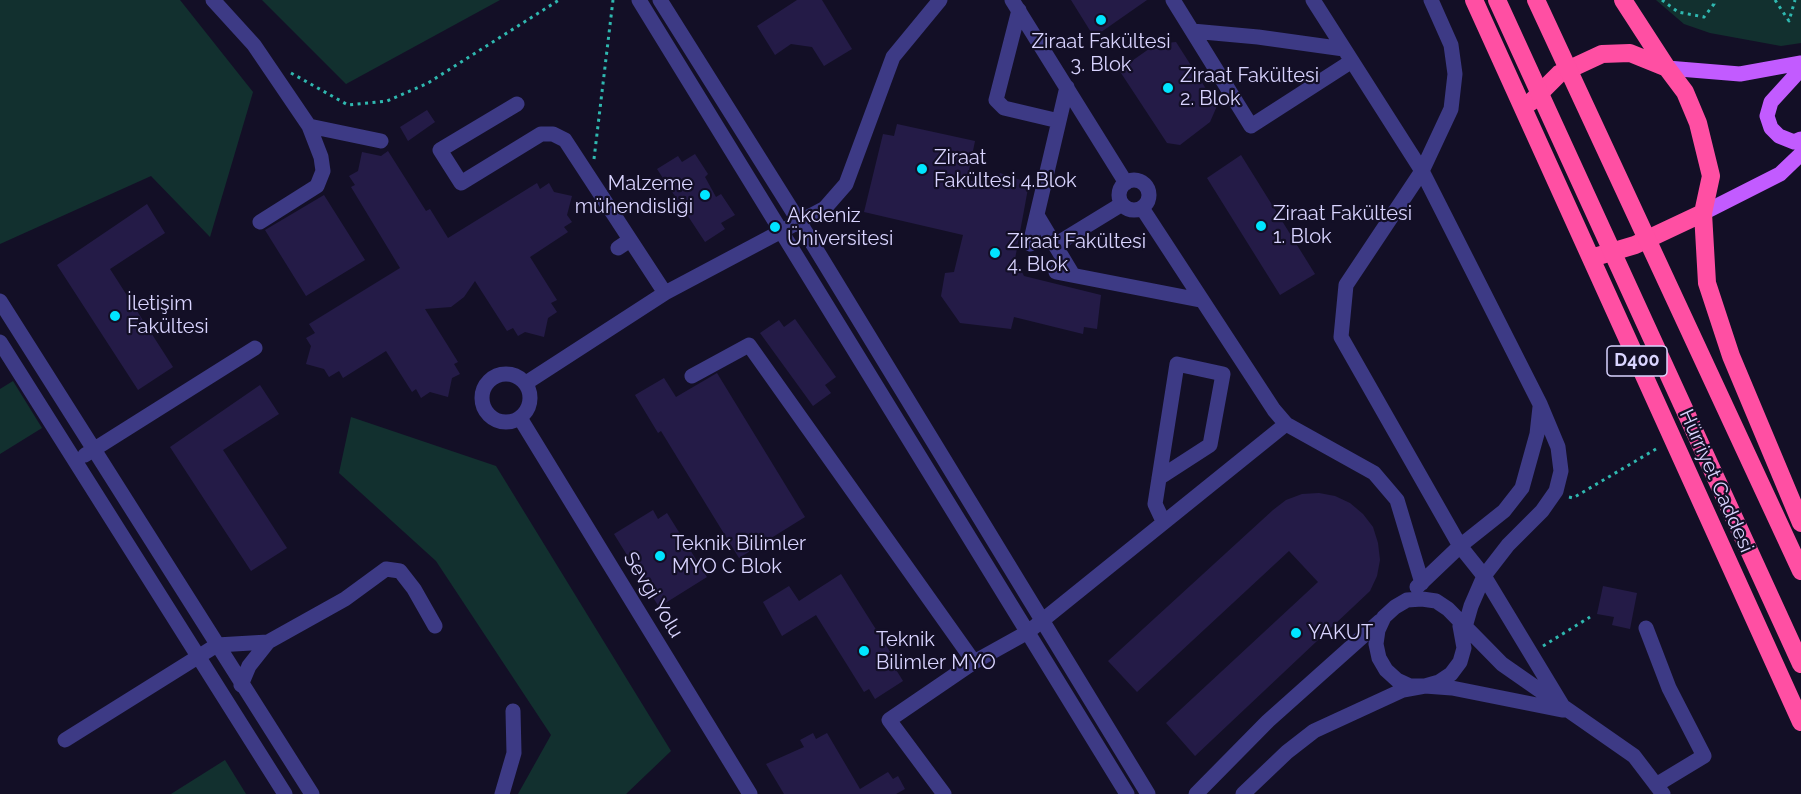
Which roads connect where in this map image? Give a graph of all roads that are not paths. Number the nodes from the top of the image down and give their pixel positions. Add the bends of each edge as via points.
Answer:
1 (213, 0) edge
2 (639, 0) edge
3 (660, 0) edge
4 (940, 0) edge
5 (1192, 0) edge
6 (1313, 0) edge
7 (1431, 0) edge
8 (1474, 0) edge
9 (1497, 0) edge
10 (1536, 0) edge
11 (1623, 0) edge
12 (1176, 4) edge
13 (1015, 5) edge
14 (1192, 31) junction
15 (1348, 55) junction
16 (1801, 63) edge
17 (1667, 68) junction
18 (1801, 69) edge
19 (1067, 87) junction
20 (517, 104) dead end
21 (1059, 121) junction
22 (1529, 122) junction
23 (309, 126) junction
24 (1801, 140) edge
25 (381, 141) dead end
26 (1801, 154) edge
27 (1422, 171) junction
28 (1126, 183) junction
29 (1122, 204) junction
30 (1142, 208) junction
31 (1703, 213) junction
32 (1037, 215) junction
33 (260, 222) dead end
34 (800, 223) junction
35 (784, 232) junction
36 (1030, 244) dead end
37 (1055, 245) junction
38 (1591, 258) junction
39 (1056, 272) dead end
40 (1074, 275) junction
41 (665, 293) junction
42 (1200, 300) junction
43 (1, 303) edge
44 (0, 342) edge
45 (255, 348) dead end
46 (692, 376) dead end
47 (526, 383) junction
48 (1540, 404) junction
49 (520, 418) junction
50 (1286, 424) junction
51 (93, 449) junction
52 (75, 461) junction
53 (1159, 478) junction
54 (1163, 521) junction
55 (1801, 523) edge
56 (1460, 546) junction
57 (1801, 571) edge
58 (1484, 576) junction
59 (1422, 583) junction
60 (1390, 612) junction
61 (1041, 620) junction
62 (435, 626) dead end
63 (1462, 627) junction
64 (1646, 628) dead end
65 (1028, 632) junction
66 (268, 642) junction
67 (217, 645) junction
68 (198, 657) junction
69 (974, 662) junction
70 (1801, 664) edge
71 (241, 685) junction
72 (1425, 686) junction
73 (1565, 710) junction
74 (513, 711) dead end
75 (1801, 722) edge
76 (65, 740) dead end
77 (1661, 792) edge
78 (285, 794) edge
79 (312, 794) edge
80 (502, 794) edge
81 (750, 794) edge
82 (944, 794) edge
83 (1127, 794) edge
84 (1148, 794) edge
85 (1196, 794) edge
86 (1243, 794) edge

1 - 23 street via 254,45
2 - 35 street
3 - 34 street
4 - 34 street via 893,57 846,184 825,208
5 - 12 street
6 - 15 street
7 - 27 street via 1451,45 1455,74 1451,109
8 - 22 highway, Hürriyet Caddesi / D400
9 - 70 highway, bridge
10 - 57 highway, bridge
11 - 17 highway
12 - 14 street
13 - 19 street
13 - 21 street via 996,100 1004,108
14 - 15 street via 1258,37
14 - 15 street via 1251,126
15 - 27 street
16 - 17 main road via 1740,74
17 - 22 highway via 1630,53 1602,54 1559,74 1532,99
17 - 31 highway via 1685,92 1709,165 1711,176
18 - 24 main road via 1771,102 1767,116 1779,136 1794,142
19 - 21 street
19 - 28 street
20 - 41 street via 440,150 460,183 541,134 565,140 624,244
21 - 32 street
22 - 38 highway, Hürriyet Caddesi / D400
23 - 25 street
23 - 33 street via 323,171 317,186
26 - 31 main road via 1780,174
27 - 48 street
27 - 56 street via 1346,285 1341,337
28 - 29 street via 1120,190
28 - 30 street via 1139,181 1148,189 1149,200
29 - 30 street via 1130,209
29 - 37 street
30 - 42 street
31 - 38 highway via 1635,245
31 - 55 highway via 1707,283 1731,356
32 - 36 street
32 - 37 street
34 - 35 street
34 - 61 street
35 - 41 street
35 - 65 street
37 - 40 street
38 - 75 highway, Hürriyet Caddesi / D400
39 - 40 street
40 - 42 street
41 - 47 street
42 - 50 street
43 - 51 street
44 - 52 street
45 - 51 street
46 - 69 street via 749,345
47 - 49 street via 530,402
47 - 49 street via 510,373 500,374 491,377 481,393 482,403 493,419 511,422
48 - 56 street via 1537,434 1522,489 1504,511
48 - 58 street via 1558,447 1562,471 1556,491
49 - 81 street, Sevgi Yolu
50 - 54 street
50 - 59 street via 1374,473 1382,482 1397,500
51 - 52 street
51 - 67 street
52 - 68 street
53 - 53 street via 1177,364 1223,374 1210,445
53 - 54 street via 1155,504
54 - 61 street
56 - 58 street
56 - 59 street
58 - 63 street
58 - 73 street
59 - 60 street
60 - 63 street via 1407,600 1422,598 1448,609
60 - 72 street via 1378,630 1376,644 1383,664 1397,680 1410,686
60 - 85 street via 1268,721
61 - 65 street
61 - 84 street
62 - 66 street via 399,571 386,568 345,599
63 - 72 street via 1464,648 1455,668 1439,682
63 - 73 street via 1503,664
64 - 77 street via 1669,688 1704,756
65 - 69 street
65 - 83 street
66 - 67 street
66 - 71 street via 249,666
67 - 68 street
67 - 71 street
68 - 76 street
68 - 78 street
69 - 82 street via 889,720
71 - 79 street
72 - 73 street
72 - 86 street via 1382,698 1314,731
73 - 77 street via 1634,756
74 - 80 street via 514,753

